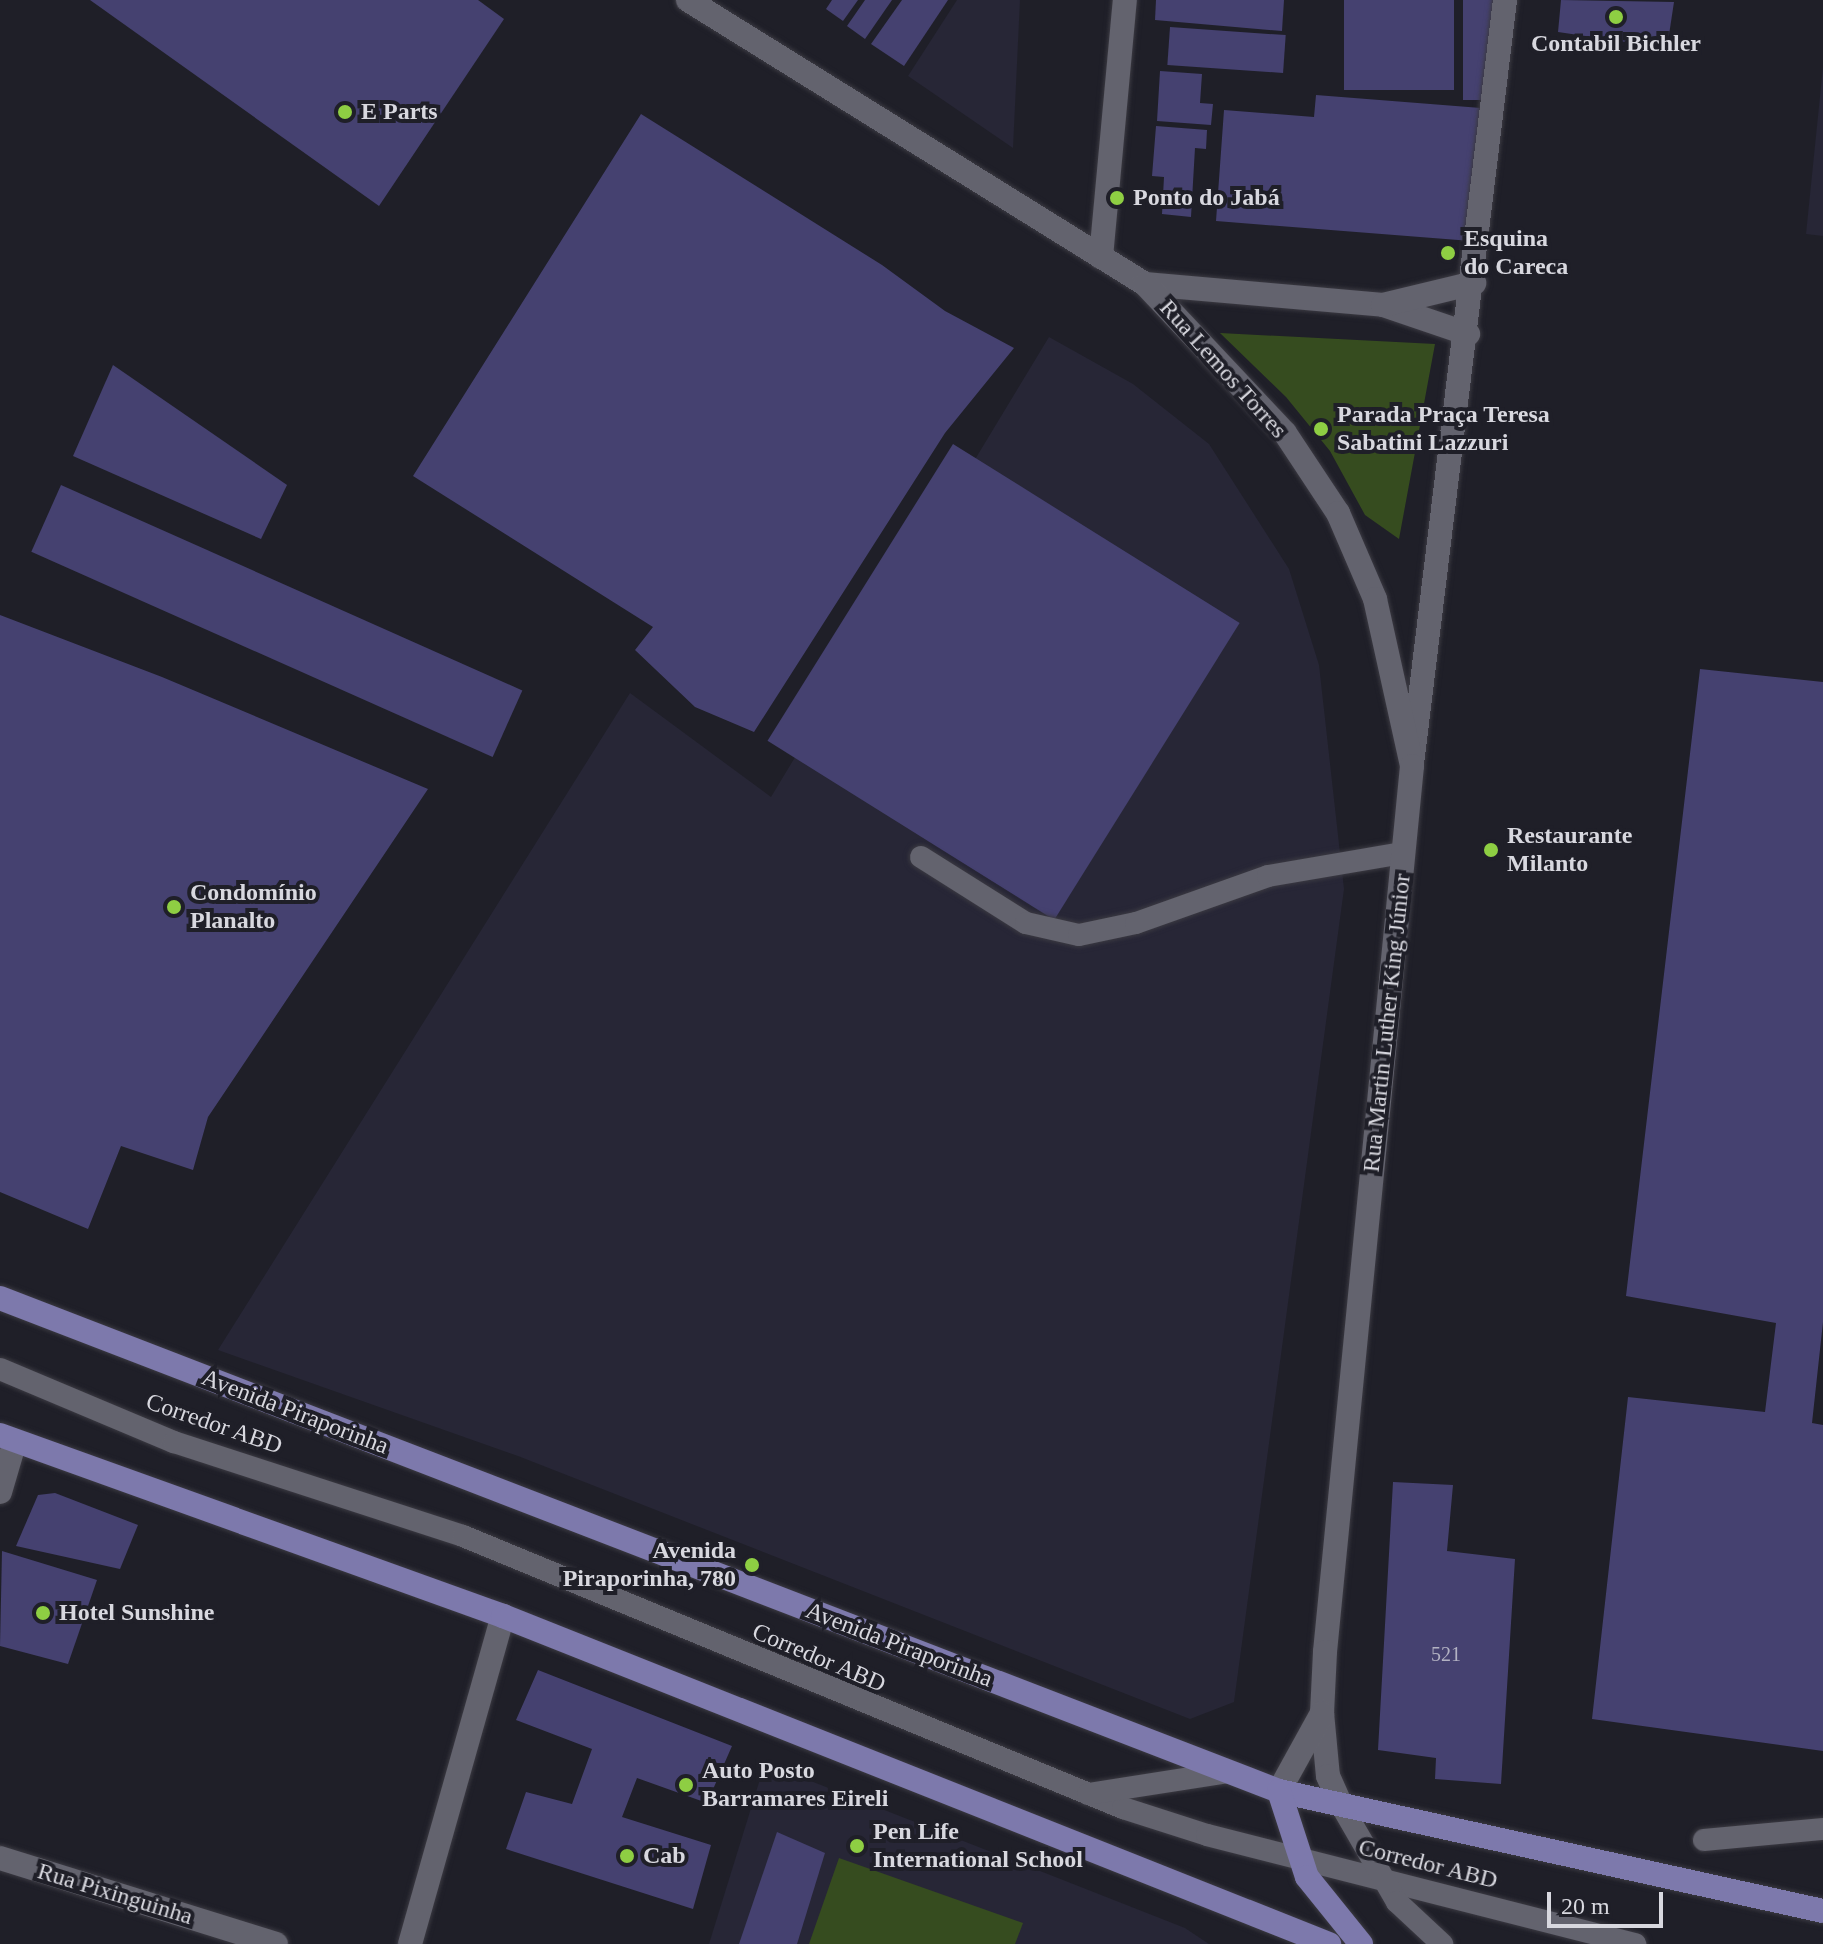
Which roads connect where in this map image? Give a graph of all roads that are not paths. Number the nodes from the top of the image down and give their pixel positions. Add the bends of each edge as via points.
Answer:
1 (688, 0) edge
2 (1125, 0) edge
3 (1505, 0) edge
4 (1101, 257) junction
5 (1474, 283) junction
6 (1145, 284) junction
7 (1383, 305) junction
8 (1468, 334) junction
9 (1412, 766) junction
10 (1403, 853) junction
11 (921, 857) dead end
12 (0, 1298) edge
13 (0, 1369) edge
14 (7, 1438) edge
15 (0, 1492) edge
16 (503, 1616) junction
17 (1322, 1713) junction
18 (1229, 1772) junction
19 (1279, 1791) junction
20 (1086, 1794) junction
21 (1341, 1805) junction
22 (1823, 1829) edge
23 (1704, 1840) dead end
24 (0, 1858) edge
25 (1300, 1858) junction
26 (1381, 1879) junction
27 (1819, 1915) edge
28 (276, 1944) edge
29 (410, 1944) edge
30 (1329, 1944) edge
31 (1361, 1944) edge
32 (1442, 1944) edge
33 (1635, 1944) edge

1 - 4 street, Rua Lemos Torres
2 - 4 street
3 - 5 street, Rua Martin Luther King Júnior
4 - 6 street, Rua Lemos Torres
5 - 7 street, Rua Lemos Torres
5 - 8 street, Rua Martin Luther King Júnior
6 - 7 street, Rua Lemos Torres
6 - 9 street, Rua Lemos Torres via 1285,433 1338,513 1375,599
7 - 8 street, Rua Lemos Torres
8 - 9 street, Rua Martin Luther King Júnior
9 - 10 street, Rua Martin Luther King Júnior
10 - 11 lane via 1268,876 1136,923 1079,935 1026,923
10 - 17 street, Rua Martin Luther King Júnior
12 - 18 main road, Avenida Piraporinha
13 - 20 lane, Corredor ABD via 174,1442 463,1536
14 - 15 street
14 - 16 main road
16 - 29 street
16 - 30 main road
17 - 19 street, Rua Martin Luther King Júnior
17 - 21 street, Rua Martin Luther King Júnior via 1328,1776
18 - 19 main road, Avenida Piraporinha
18 - 20 lane
19 - 21 main road, Avenida Piraporinha
19 - 25 main road
20 - 25 lane, Corredor ABD
21 - 26 lane
21 - 27 main road, Avenida Piraporinha
22 - 23 lane
24 - 28 street, Rua Pixinguinha
25 - 26 lane, Corredor ABD
25 - 31 main road via 1318,1898
26 - 32 lane via 1411,1918
26 - 33 lane, Corredor ABD

